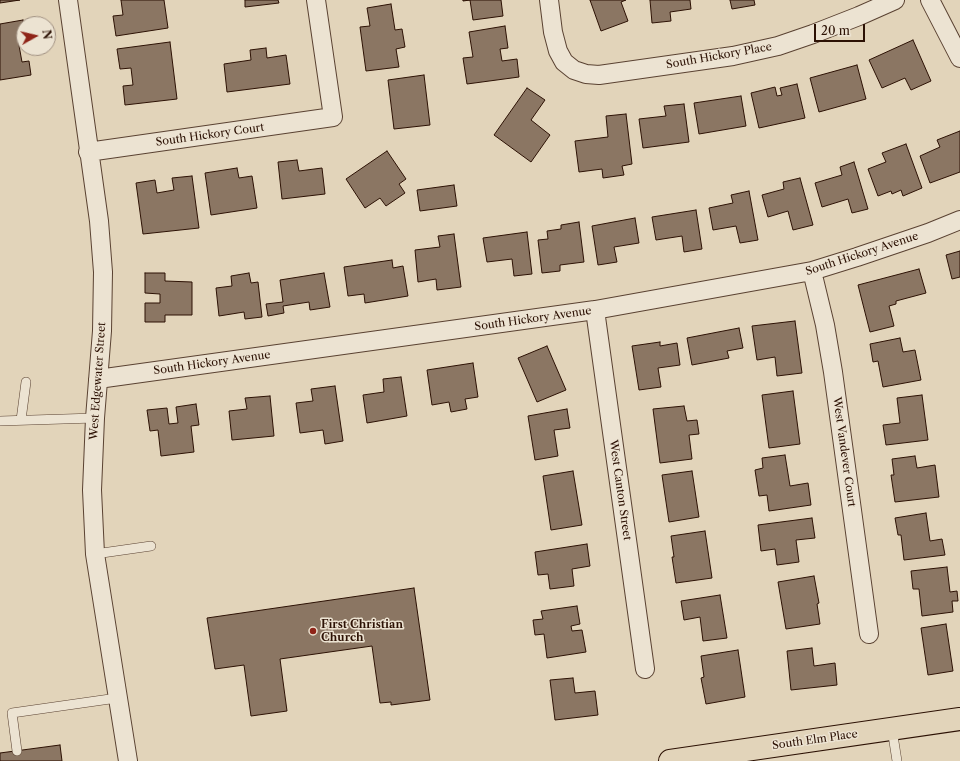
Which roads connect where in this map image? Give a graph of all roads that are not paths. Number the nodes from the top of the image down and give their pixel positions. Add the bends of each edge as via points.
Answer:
1 (68, 0) edge
2 (316, 0) edge
3 (549, 0) edge
4 (895, 0) edge
5 (930, 0) edge
6 (960, 58) edge
7 (88, 152) junction
8 (960, 220) edge
9 (812, 271) junction
10 (595, 310) junction
11 (98, 379) junction
12 (26, 382) dead end
13 (95, 418) junction
14 (21, 420) junction
15 (0, 421) edge
16 (151, 546) dead end
17 (95, 554) junction
18 (869, 634) dead end
19 (645, 669) dead end
20 (117, 698) junction
21 (960, 719) edge
22 (892, 728) junction
23 (17, 750) dead end
24 (697, 759) edge
25 (128, 761) edge
26 (670, 761) edge
27 (898, 761) edge

1 - 7 street, West Edgewater Street
2 - 7 street, South Hickory Court via 332,117
3 - 4 street, South Hickory Place via 556,45 564,62 574,70 600,75 733,56 778,46
5 - 6 street
7 - 11 street, West Edgewater Street via 99,221 103,272
8 - 9 street, South Hickory Avenue
9 - 10 street, South Hickory Avenue
9 - 18 street, West Vandever Court via 833,372
10 - 11 street, South Hickory Avenue
10 - 19 street, West Canton Street
11 - 13 street, West Edgewater Street
12 - 14 lane
13 - 14 lane
13 - 17 street, West Edgewater Street via 92,490
14 - 15 lane
16 - 17 lane
17 - 20 street, West Edgewater Street
20 - 23 lane via 12,713
20 - 25 street, West Edgewater Street
21 - 22 main road, South Elm Place
22 - 24 main road, South Elm Place
22 - 27 lane
24 - 26 main road, South Elm Place

